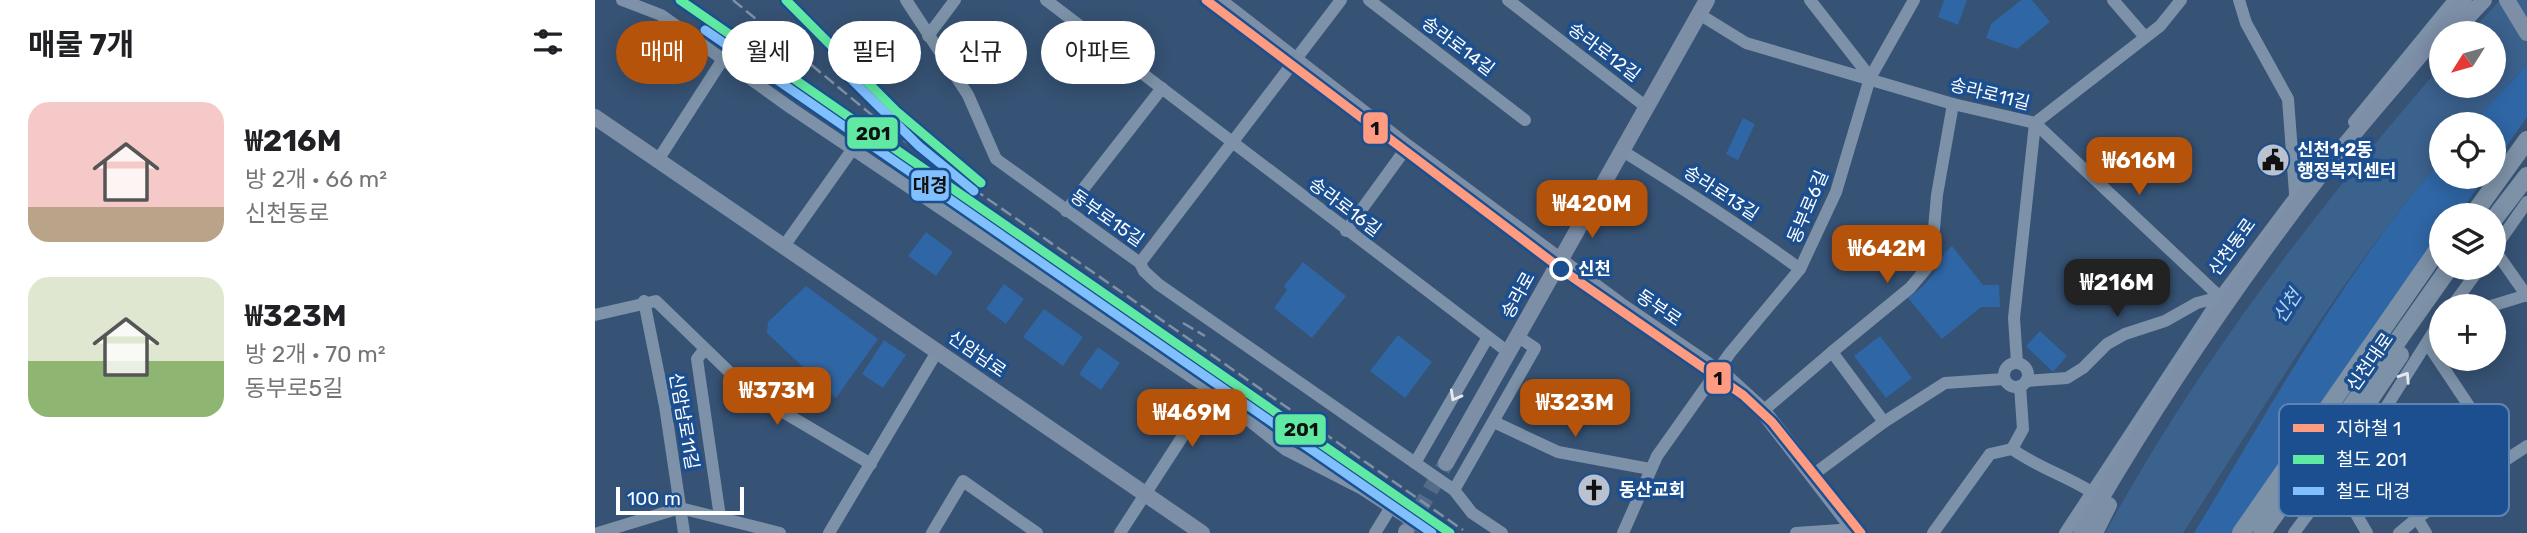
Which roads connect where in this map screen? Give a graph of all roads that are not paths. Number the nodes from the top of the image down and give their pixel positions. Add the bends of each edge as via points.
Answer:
1 (622, 0) edge
2 (906, 0) edge
3 (955, 0) edge
4 (1045, 0) edge
5 (1218, 0) edge
6 (1341, 0) edge
7 (1369, 0) edge
8 (1508, 0) edge
9 (1810, 0) edge
10 (1915, 0) edge
11 (2113, 0) edge
12 (2181, 0) edge
13 (2239, 0) edge
14 (2453, 0) edge
15 (2464, 0) edge
16 (2473, 0) edge
17 (2484, 0) edge
18 (2507, 0) edge
19 (1703, 7) edge
20 (2459, 21) edge
21 (2463, 21) edge
22 (2527, 33) edge
23 (928, 36) junction
24 (2145, 37) junction
25 (722, 58) edge
26 (1296, 60) junction
27 (2429, 60) edge
28 (722, 61) edge
29 (1870, 78) junction
30 (758, 84) edge
31 (1161, 89) junction
32 (1953, 104) junction
33 (1646, 106) junction
34 (595, 117) edge
35 (1525, 120) dead end
36 (2035, 123) junction
37 (2526, 131) edge
38 (1232, 143) junction
39 (1407, 147) junction
40 (852, 150) junction
41 (1621, 150) junction
42 (2506, 155) edge
43 (2527, 159) edge
44 (658, 160) junction
45 (2527, 176) edge
46 (2295, 193) junction
47 (2527, 202) edge
48 (2481, 203) edge
49 (2495, 203) edge
50 (2506, 203) edge
51 (1066, 211) junction
52 (1346, 231) junction
53 (2506, 232) edge
54 (784, 246) junction
55 (1560, 260) junction
56 (2429, 262) edge
57 (1140, 263) junction
58 (2506, 266) edge
59 (1800, 269) junction
60 (2429, 277) edge
61 (2441, 280) edge
62 (2450, 280) edge
63 (2527, 296) edge
64 (2220, 297) junction
65 (650, 301) junction
66 (2506, 302) edge
67 (595, 315) edge
68 (1517, 336) junction
69 (1488, 337) junction
70 (2429, 340) edge
71 (2427, 343) junction
72 (704, 350) junction
73 (938, 350) junction
74 (1508, 352) junction
75 (1832, 352) junction
76 (2017, 363) junction
77 (1718, 371) junction
78 (2004, 379) junction
79 (2023, 384) junction
80 (1212, 391) junction
81 (2331, 404) edge
82 (2341, 404) edge
83 (2353, 404) edge
84 (2365, 404) edge
85 (2388, 404) edge
86 (2468, 404) edge
87 (1763, 411) junction
88 (1494, 422) junction
89 (1884, 422) junction
90 (2527, 446) edge
91 (2013, 449) junction
92 (2509, 457) edge
93 (1415, 463) junction
94 (1446, 463) tunnel mouth
95 (871, 464) junction
96 (1650, 470) junction
97 (1814, 474) junction
98 (2279, 478) edge
99 (1454, 490) junction
100 (2090, 491) junction
101 (2279, 493) edge
102 (1147, 496) junction
103 (1391, 507) junction
104 (680, 508) junction
105 (2279, 509) edge
106 (2288, 516) edge
107 (2306, 516) edge
108 (2357, 516) edge
109 (2420, 516) edge
110 (720, 517) junction
111 (2417, 518) junction
112 (595, 523) edge
113 (1856, 531) edge
114 (598, 533) edge
115 (684, 533) edge
116 (780, 533) edge
117 (829, 533) edge
118 (932, 533) edge
119 (1037, 533) edge
120 (1121, 533) edge
121 (1202, 533) edge
122 (1375, 533) edge
123 (1430, 533) edge
124 (1502, 533) edge
125 (1623, 533) edge
126 (1796, 533) edge
127 (1933, 533) edge
128 (2065, 533) edge
129 (2081, 533) edge
130 (2093, 533) edge
131 (2241, 533) edge
132 (2251, 533) edge
133 (2262, 533) edge
134 (2276, 533) edge
135 (2294, 533) edge
136 (2367, 533) edge
137 (2399, 533) edge
138 (2426, 533) edge

1 - 25 street via 661,15
2 - 23 street, 동부로15길
3 - 23 street
4 - 31 street, 송라로16길
5 - 26 main road, 동부로
6 - 26 street, 동부로15길
7 - 35 street, 송라로14길
8 - 33 street, 송라로12길
9 - 29 street
10 - 29 street, 동부로6길
11 - 24 street
12 - 24 street
13 - 46 street via 2246,23 2288,99
14 - 46 street, 신천동로
15 - 129 main road, 신천동로 via 2314,183 2204,333
16 - 20 main road
17 - 21 main road
18 - 22 main road
19 - 29 street, 송라로11길 via 1746,43
19 - 33 main road, 송라로
23 - 51 street, 동부로15길 via 968,95 996,159
24 - 36 street
26 - 38 street, 동부로15길
26 - 39 main road, 동부로
27 - 130 main road via 2342,165 2215,334 2155,425
28 - 44 street
29 - 32 street, 송라로11길
29 - 59 street, 동부로6길 via 1836,192
30 - 40 street
31 - 38 street, 송라로16길
31 - 51 street
32 - 36 street, 송라로11길
32 - 75 street via 1931,263 1910,288
33 - 41 main road, 송라로
34 - 44 main road, 신암남로
36 - 64 street, 송라로11길
36 - 76 street via 2014,317
37 - 42 highway
37 - 48 highway
38 - 52 street, 송라로16길
38 - 57 street, 동부로15길
39 - 52 street
39 - 55 main road, 동부로
40 - 54 street
40 - 80 street
41 - 55 main road, 송라로
41 - 59 street, 송라로13길 via 1734,220
43 - 49 highway
44 - 54 main road, 신암남로
45 - 50 highway
46 - 64 street, 신천동로
47 - 53 street
51 - 57 street, 동부로15길
52 - 69 street, 송라로16길
54 - 73 main road, 신암남로
55 - 68 main road, 송라로
55 - 77 main road, 동부로
56 - 81 highway
57 - 93 street via 1158,284
58 - 63 street
59 - 77 street, 동부로6길
60 - 82 highway, 신천대로
61 - 83 highway, 신천대로
62 - 84 highway
63 - 66 street
64 - 79 street via 2125,334 2067,378
64 - 100 street, 신천동로
65 - 67 street
65 - 72 street
65 - 104 street, 신암남로11길
68 - 74 main road, 송라로
68 - 88 street via 1535,348
69 - 74 street, 송라로16길
69 -> 93 street
70 - 71 street
85 -> 71 street
71 - 86 street
72 - 95 street via 751,393
72 - 110 street, 신암남로11길 via 697,359
73 - 95 street
73 - 102 main road, 신암남로
74 - 94 main road, 송라로
75 - 87 street
75 - 89 street
76 - 78 street via 2006,368
76 - 79 street via 2026,369
77 - 87 main road, 동부로
77 - 96 street, 동부로6길
78 - 79 street via 2012,387
78 - 89 street via 1945,383
79 - 91 street via 2023,429
80 - 102 street via 1150,483
80 - 103 street via 1286,450
87 - 97 main road, 동부로
88 - 96 street via 1547,449
88 - 99 street
89 - 97 street
90 - 92 street
91 - 100 street via 2039,468 2063,474
91 - 127 street via 1990,454
93 - 99 street
95 - 117 street
96 - 125 street, 동부로6길
97 - 113 main road, 동부로
98 - 131 highway
99 - 124 street via 1472,513
100 - 128 street, 신천동로
101 - 132 highway, 신천대로
102 - 120 street
102 - 121 main road, 신암남로
103 - 122 street
103 - 123 street
104 - 110 street
104 - 114 street
104 - 115 street, 신암남로11길
105 - 133 highway, 신천대로
106 - 134 highway
107 - 135 street
108 - 136 street
109 - 111 street
110 - 116 street
111 - 137 street
111 - 138 street
112 - 114 street
113 - 126 street
118 - 119 street via 963,481

